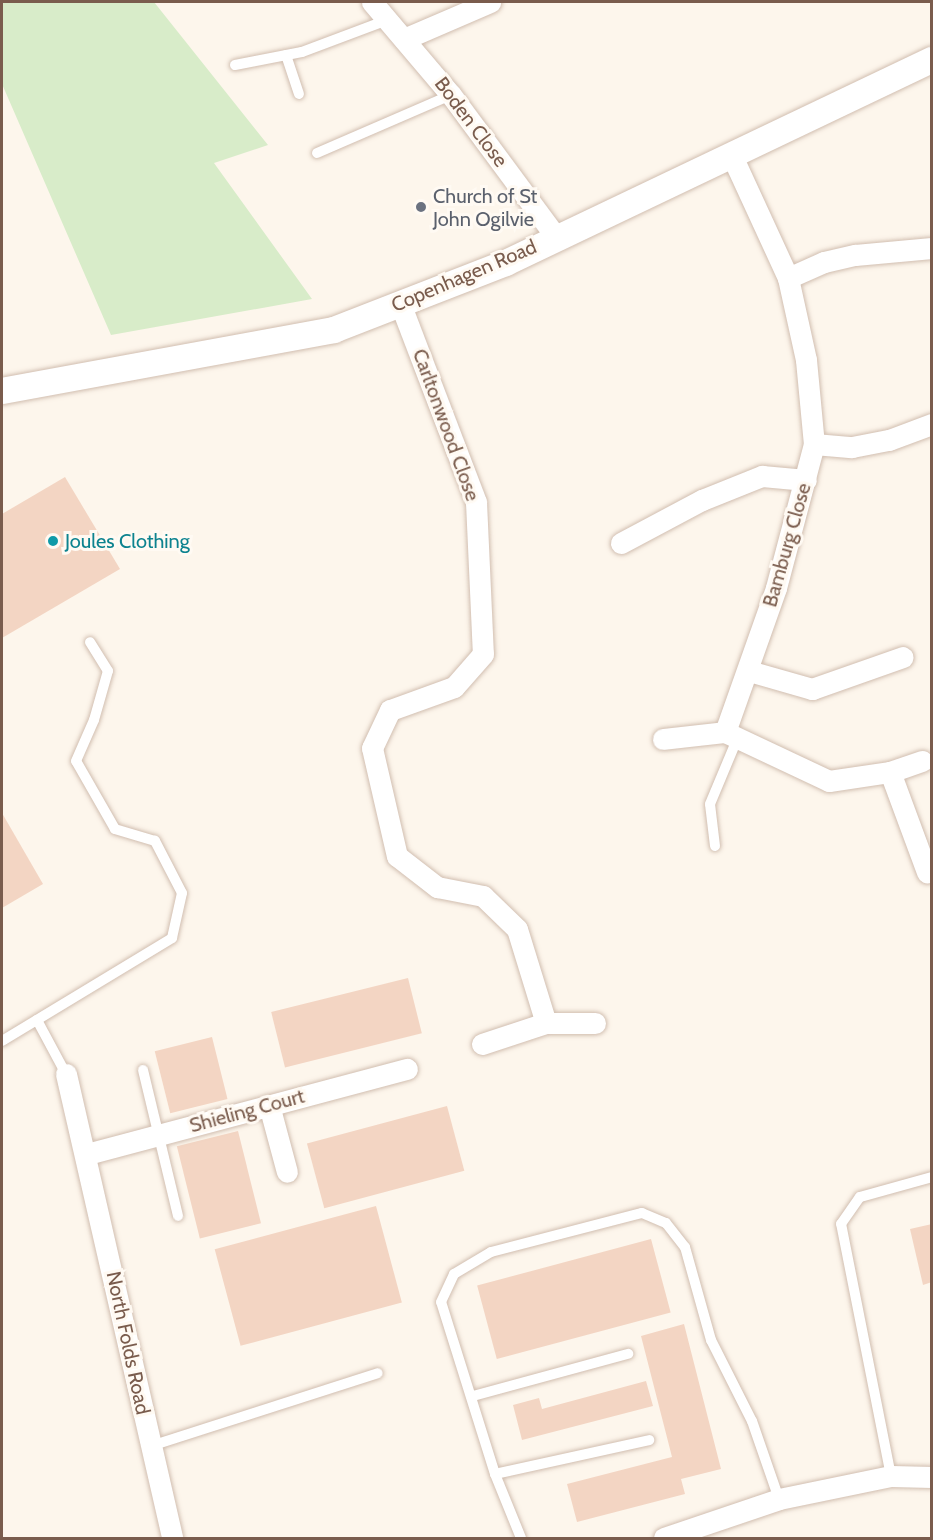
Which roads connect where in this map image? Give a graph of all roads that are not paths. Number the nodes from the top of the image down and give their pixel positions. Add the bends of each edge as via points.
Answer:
1 (372, 2) edge
2 (490, 2) edge
3 (387, 20) junction
4 (404, 39) junction
5 (286, 55) junction
6 (932, 60) edge
7 (235, 65) dead end
8 (299, 94) dead end
9 (451, 95) junction
10 (317, 153) dead end
11 (732, 156) junction
12 (556, 237) junction
13 (932, 248) edge
14 (788, 278) junction
15 (400, 303) junction
16 (2, 391) edge
17 (932, 424) edge
18 (814, 444) junction
19 (806, 480) junction
20 (621, 543) dead end
21 (90, 642) dead end
22 (903, 657) dead end
23 (749, 671) junction
24 (731, 734) junction
25 (663, 739) dead end
26 (922, 761) dead end
27 (890, 772) junction
28 (716, 846) dead end
29 (927, 872) dead end
30 (37, 1020) junction
31 (546, 1023) junction
32 (596, 1023) dead end
33 (2, 1041) edge
34 (482, 1044) dead end
35 (407, 1069) dead end
36 (143, 1070) dead end
37 (66, 1074) joint
38 (269, 1105) junction
39 (157, 1135) junction
40 (85, 1151) junction
41 (287, 1172) dead end
42 (932, 1177) edge
43 (178, 1216) dead end
44 (628, 1354) dead end
45 (378, 1373) dead end
46 (473, 1396) junction
47 (649, 1440) dead end
48 (151, 1446) junction
49 (495, 1474) junction
50 (891, 1476) junction
51 (932, 1477) edge
52 (779, 1499) junction
53 (172, 1539) edge
54 (521, 1539) edge
55 (664, 1539) edge

1 - 3 street, Boden Close
2 - 4 street
3 - 4 street, Boden Close
3 - 5 lane
4 - 9 street, Boden Close
5 - 7 lane
5 - 8 lane
6 - 11 street, Copenhagen Road
9 - 10 lane
9 - 12 street, Boden Close
11 - 12 street, Copenhagen Road
11 - 14 street, Bamburg Close
12 - 15 street, Copenhagen Road via 506,263
13 - 14 street via 855,255 824,262
14 - 18 street, Bamburg Close via 806,360
15 - 16 street, Copenhagen Road via 334,330
15 - 31 street, Carltonwood Close via 476,502 483,654 454,687 390,710 372,748 397,856 436,887 483,896 518,929
17 - 18 street via 889,440 852,447
18 - 19 street, Bamburg Close
19 - 20 street via 762,476 702,500
19 - 23 street, Bamburg Close
21 - 30 lane via 108,671 94,720 76,761 115,829 155,841 182,893 172,938
22 - 23 street via 812,689
23 - 24 street, Bamburg Close
24 - 25 street
24 - 27 street via 829,781
24 - 28 lane via 710,804
26 - 27 street
27 - 29 street
30 - 33 lane
30 - 37 lane
31 - 32 street
31 - 34 street
35 - 38 street, Shieling Court
36 - 39 lane
37 - 40 street, North Folds Road
38 - 39 street, Shieling Court
38 - 41 street
39 - 40 street, Shieling Court
39 - 43 lane
40 - 48 street, North Folds Road
42 - 50 lane via 860,1197 841,1224
44 - 46 lane
45 - 48 lane
46 - 49 lane
46 - 52 lane via 441,1302 454,1274 490,1252 642,1213 666,1223 685,1248 711,1340 752,1421
47 - 49 lane
48 - 53 street, North Folds Road
49 - 54 lane
50 - 51 street
50 - 52 street
52 - 55 street

